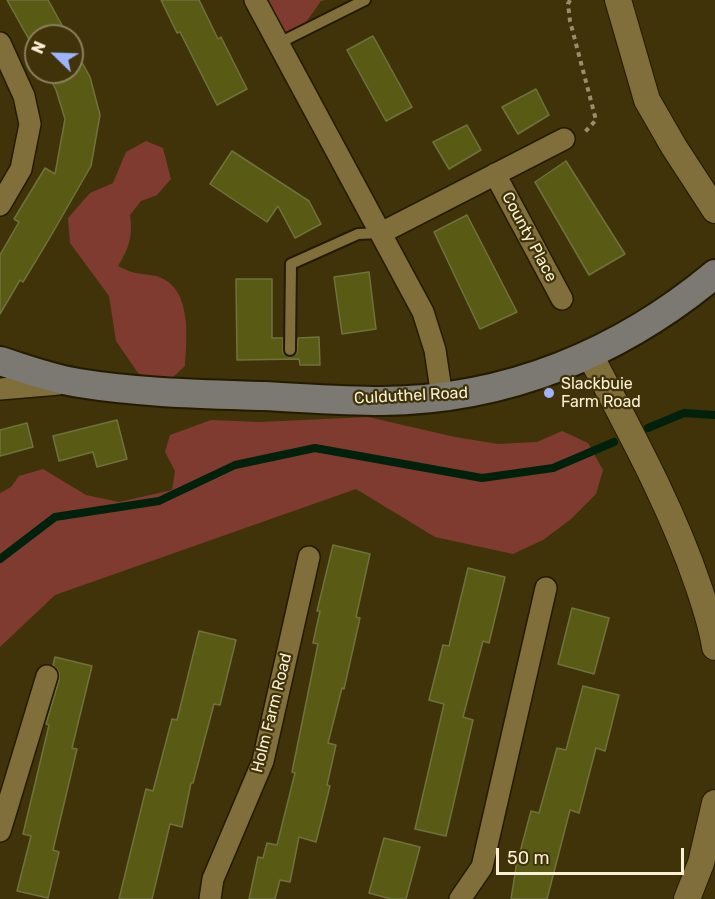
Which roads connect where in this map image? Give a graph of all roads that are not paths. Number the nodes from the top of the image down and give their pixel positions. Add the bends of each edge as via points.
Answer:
1 (255, 0) edge
2 (364, 0) edge
3 (618, 0) edge
4 (0, 43) edge
5 (279, 43) junction
6 (564, 139) road end
7 (495, 174) junction
8 (0, 205) edge
9 (715, 210) edge
10 (381, 233) junction
11 (715, 274) edge
12 (562, 299) dead end
13 (290, 350) dead end
14 (590, 355) junction
15 (0, 361) edge
16 (77, 383) junction
17 (0, 389) edge
18 (442, 397) junction
19 (309, 557) dead end
20 (546, 588) dead end
21 (715, 647) edge
22 (47, 676) dead end
23 (715, 803) edge
24 (0, 831) edge
25 (708, 865) edge
26 (210, 899) edge
27 (460, 899) edge
28 (687, 899) edge

1 - 5 street
2 - 5 lane
3 - 9 street via 647,100
4 - 8 street via 24,96 30,124 21,170
5 - 10 street
6 - 7 street, County Place
7 - 10 street, County Place
7 - 12 street, County Place
10 - 13 lane via 358,234 291,264
10 - 18 street via 423,312 435,350
11 - 14 main road, Culduthel Road via 635,332
14 - 18 main road, Culduthel Road via 515,382
14 - 21 street via 662,495 691,564 713,629
15 - 16 main road, Culduthel Road
16 - 17 street, Culduthel Road
16 - 18 main road, Culduthel Road via 191,394 383,401
19 - 26 street, Holm Farm Road via 263,761 213,879
20 - 27 street via 482,867
22 - 24 street
23 - 25 street
25 - 28 street

